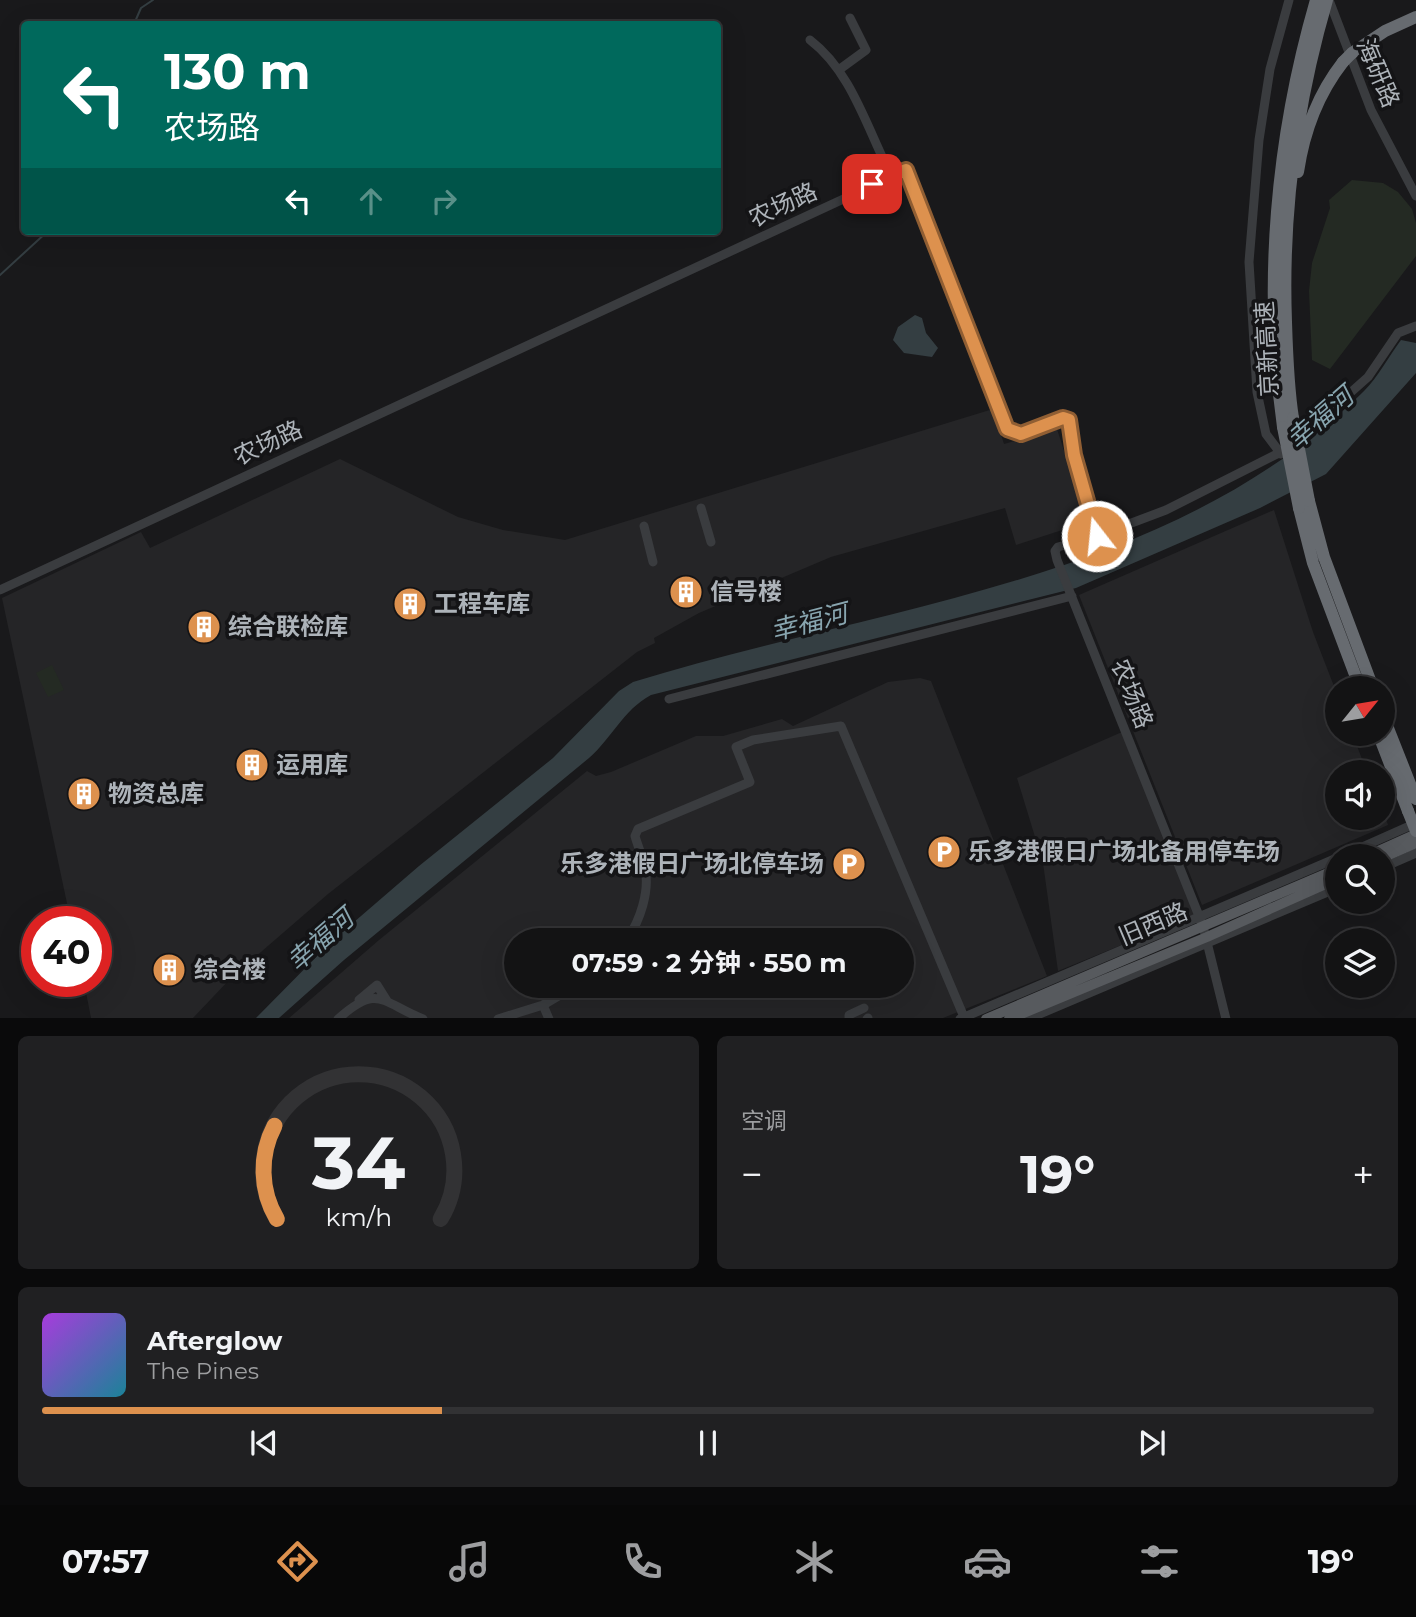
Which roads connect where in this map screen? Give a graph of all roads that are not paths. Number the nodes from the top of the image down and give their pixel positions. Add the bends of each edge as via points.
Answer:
1 (1289, 0) edge
2 (1328, 0) edge
3 (1314, 2) edge
4 (1416, 17) edge
5 (850, 18) dead end
6 (810, 40) dead end
7 (840, 69) junction
8 (891, 175) junction
9 (1416, 196) edge
10 (1285, 280) junction
11 (1416, 326) edge
12 (1288, 423) junction
13 (1281, 454) junction
14 (1304, 505) junction
15 (701, 509) dead end
16 (644, 526) dead end
17 (1097, 536) junction
18 (711, 542) dead end
19 (653, 562) dead end
20 (0, 590) edge
21 (1072, 594) junction
22 (1355, 676) edge
23 (1369, 676) edge
24 (669, 699) dead end
25 (1383, 746) edge
26 (1395, 746) edge
27 (1416, 799) edge
28 (1416, 823) edge
29 (1416, 833) edge
30 (1416, 843) edge
31 (1369, 844) edge
32 (1393, 844) edge
33 (1395, 852) edge
34 (1416, 853) edge
35 (1395, 862) edge
36 (1325, 864) edge
37 (1325, 874) edge
38 (1325, 884) edge
39 (1325, 893) edge
40 (1202, 922) junction
41 (634, 928) edge
42 (1208, 940) junction
43 (555, 998) edge
44 (543, 1005) junction
45 (864, 1008) dead end
46 (338, 1018) edge
47 (423, 1018) edge
48 (498, 1018) edge
49 (549, 1018) edge
50 (849, 1018) edge
51 (962, 1018) edge
52 (986, 1018) edge
53 (1009, 1018) edge
54 (1028, 1018) edge
55 (1226, 1018) edge

1 - 13 street via 1270,69 1259,139 1249,262 1257,392 1266,434
2 - 9 street, 海研路 via 1371,110
2 - 10 highway, 京新高速 via 1292,153
3 - 12 highway, 京新高速 via 1283,150 1276,209 1276,352
4 - 10 highway via 1385,31 1348,57 1322,93 1307,130 1297,175
5 - 7 street via 866,50
6 - 7 street
7 - 8 street
8 - 17 street via 906,170 1007,429 1021,434 1063,418 1069,420
8 - 20 street, 农场路
10 - 12 highway, 京新高速
11 - 13 street via 1398,333 1368,377
12 - 14 highway, 京新高速, bridge
13 - 17 street via 1166,510
14 - 22 highway, 京新高速 via 1312,563
14 - 23 highway, 京新高速
15 - 18 street
16 - 19 street
17 - 21 street, 农场路 via 1055,551
21 - 24 street
21 - 40 street, 农场路
25 - 29 highway, bridge
26 - 27 highway
28 - 31 street
29 - 32 main road
30 - 33 main road
34 - 35 street
36 - 40 street
37 - 40 main road, 旧西路
38 - 42 main road, 旧西路
39 - 42 street
40 - 42 street, 农场路
40 - 51 street
40 - 52 main road, 旧西路
41 - 51 street via 645,894 646,870 635,835 638,829 750,782 736,747 753,740 841,726
42 - 53 main road, 旧西路
42 - 54 street
42 - 55 street, 农场路
43 - 44 street
44 - 48 street
44 - 49 street
45 - 50 street
46 - 47 street via 367,998 387,1001

